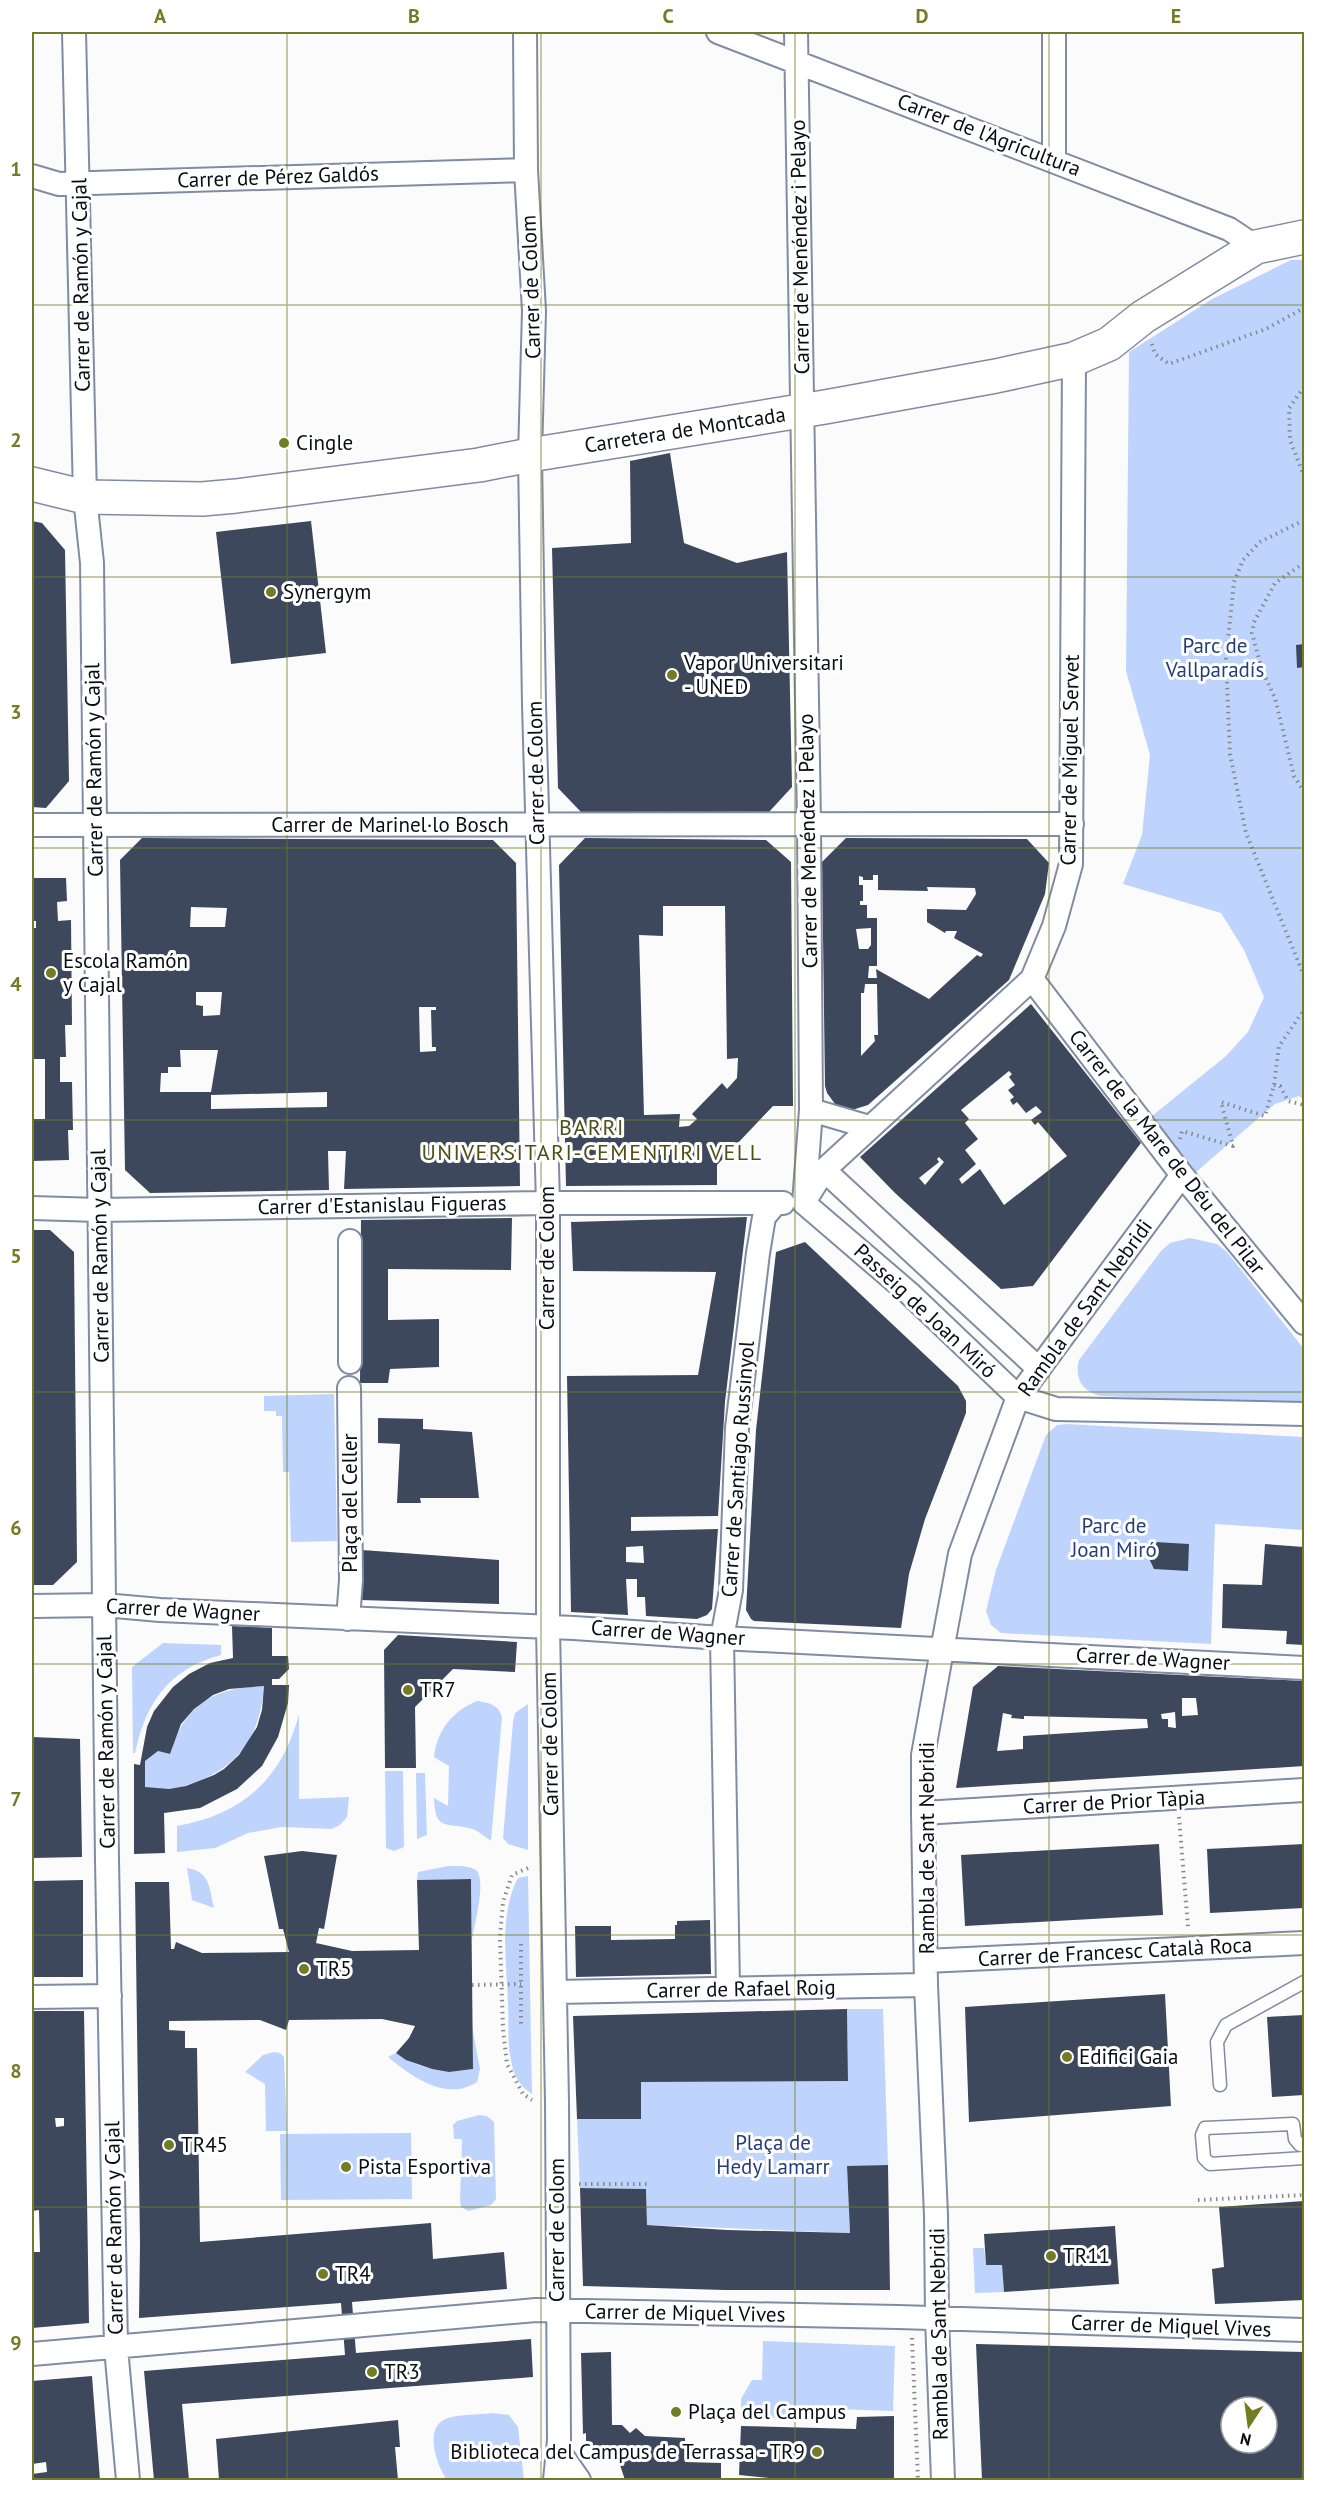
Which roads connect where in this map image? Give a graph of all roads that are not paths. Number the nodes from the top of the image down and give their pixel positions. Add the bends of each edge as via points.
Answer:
1 (74, 32) edge
2 (525, 32) edge
3 (718, 32) edge
4 (796, 32) edge
5 (1054, 32) edge
6 (797, 60) junction
7 (1054, 161) junction
8 (526, 170) junction
9 (32, 176) edge
10 (79, 182) junction
11 (1305, 237) edge
12 (1256, 247) junction
13 (1074, 359) junction
14 (803, 411) junction
15 (530, 455) junction
16 (32, 484) edge
17 (85, 497) junction
18 (809, 823) junction
19 (1072, 824) junction
20 (32, 825) edge
21 (95, 825) junction
22 (537, 825) junction
23 (1032, 979) junction
24 (811, 1110) junction
25 (869, 1127) junction
26 (824, 1170) junction
27 (1182, 1175) junction
28 (548, 1203) junction
29 (804, 1203) junction
30 (774, 1204) junction
31 (32, 1208) edge
32 (99, 1210) junction
33 (350, 1225) junction
34 (1305, 1323) edge
35 (350, 1362) dead end
36 (1039, 1369) junction
37 (350, 1388) dead end
38 (1018, 1397) junction
39 (1305, 1414) edge
40 (104, 1605) junction
41 (32, 1606) edge
42 (348, 1619) junction
43 (548, 1627) junction
44 (722, 1638) junction
45 (942, 1650) junction
46 (1305, 1668) edge
47 (1305, 1790) edge
48 (923, 1813) junction
49 (1305, 1943) edge
50 (926, 1961) junction
51 (1305, 1982) edge
52 (926, 1984) junction
53 (728, 1989) junction
54 (556, 1992) junction
55 (110, 1996) junction
56 (32, 1997) edge
57 (1220, 2085) dead end
58 (1305, 2146) edge
59 (1305, 2158) edge
60 (557, 2310) junction
61 (937, 2318) junction
62 (1305, 2330) edge
63 (116, 2348) junction
64 (32, 2354) edge
65 (558, 2450) junction
66 (128, 2481) edge
67 (555, 2481) edge
68 (579, 2481) edge
69 (943, 2481) edge

1 - 10 street, Carrer de Ramón y Cajal
2 - 8 street, Carrer de Colom
3 - 6 street, Carrer de l'Agricultura
4 - 6 street, Carrer de Menéndez i Pelayo
5 - 7 street
6 - 7 street, Carrer de l'Agricultura
6 - 14 street, Carrer de Menéndez i Pelayo
7 - 12 street, Carrer de l'Agricultura via 1237,232
8 - 10 street, Carrer de Pérez Galdós
8 - 15 street, Carrer de Colom via 534,311
9 - 10 street, Carrer de Pérez Galdós via 58,184
10 - 17 street, Carrer de Ramón y Cajal
11 - 12 street, Carretera de Montcada
12 - 13 street, Carretera de Montcada via 1143,317 1109,344
13 - 14 street, Carretera de Montcada
13 - 19 street, Carrer de Miguel Servet
14 - 15 street, Carretera de Montcada
14 - 18 street, Carrer de Menéndez i Pelayo
15 - 17 street, Carretera de Montcada via 480,465 202,499
15 - 22 street, Carrer de Colom
16 - 17 street, Carretera de Montcada
17 - 21 street, Carrer de Ramón y Cajal via 92,563
18 - 19 street, Carrer de Marinel·lo Bosch
18 - 22 street, Carrer de Marinel·lo Bosch
18 - 24 street, Carrer de Menéndez i Pelayo
19 - 23 street, Carrer de Miguel Servet via 1071,864 1054,926
20 - 21 street, Carrer de Marinel·lo Bosch
21 - 22 street, Carrer de Marinel·lo Bosch
21 - 32 street, Carrer de Ramón y Cajal
22 - 28 street, Carrer de Colom
23 - 25 street, Carrer de Miguel Servet
23 - 27 street, Carrer de la Mare de Déu del Pilar
24 - 25 street
24 - 29 street, Carrer de Menéndez i Pelayo
25 - 26 street, Carrer de Miguel Servet
26 - 29 street, Carrer de Miguel Servet
26 - 36 street, Passeig de Joan Miró
27 - 34 street, Carrer de la Mare de Déu del Pilar
27 - 36 street, Rambla de Sant Nebridi
28 - 30 street, Carrer d'Estanislau Figueras
28 - 33 street, Carrer d'Estanislau Figueras
28 - 43 street, Carrer de Colom
29 - 30 street, Carrer d'Estanislau Figueras
29 - 38 street, Passeig de Joan Miró via 909,1293
30 - 44 street, Carrer de Santiago Russinyol via 764,1217 758,1253 737,1428 730,1590
31 - 32 street, Carrer d'Estanislau Figueras
32 - 33 street, Carrer d'Estanislau Figueras
32 - 40 street, Carrer de Ramón y Cajal
33 - 35 street
36 - 38 street, Rambla de Sant Nebridi
37 - 42 street, Plaça del Celler
38 - 39 street, Passeig de Joan Miró via 1056,1408
38 - 45 street, Rambla de Sant Nebridi via 960,1554
40 - 41 street, Carrer de Wagner
40 - 42 street, Carrer de Wagner
40 - 55 street, Carrer de Ramón y Cajal
42 - 43 street, Carrer de Wagner
43 - 44 street, Carrer de Wagner
43 - 54 street, Carrer de Colom
44 - 45 street, Carrer de Wagner
44 - 53 street, Carrer de Santiago Russinyol
45 - 46 street, Carrer de Wagner
45 - 48 street, Rambla de Sant Nebridi via 923,1755
47 - 48 street, Carrer de Prior Tàpia
48 - 50 street, Rambla de Sant Nebridi
49 - 50 street, Carrer de Francesc Català Roca
50 - 52 street, Rambla de Sant Nebridi
51 - 57 lane via 1226,2025 1217,2042
52 - 53 street, Carrer de Rafael Roig
52 - 61 street, Rambla de Sant Nebridi
53 - 54 street, Carrer de Rafael Roig
54 - 60 street, Carrer de Colom
55 - 56 street
55 - 63 street, Carrer de Ramón y Cajal
58 - 59 lane via 1294,2139 1293,2124 1205,2128 1202,2135 1204,2158 1210,2164
60 - 61 street, Carrer de Miquel Vives
60 - 63 street, Carrer de Miquel Vives
60 - 65 street, Carrer de Colom
61 - 62 street, Carrer de Miquel Vives
61 - 69 street, Rambla de Sant Nebridi
63 - 64 street, Carrer de Miquel Vives
63 - 66 street, Carrer de Ramón y Cajal
65 - 67 street, Carrer de Colom
65 - 68 street

